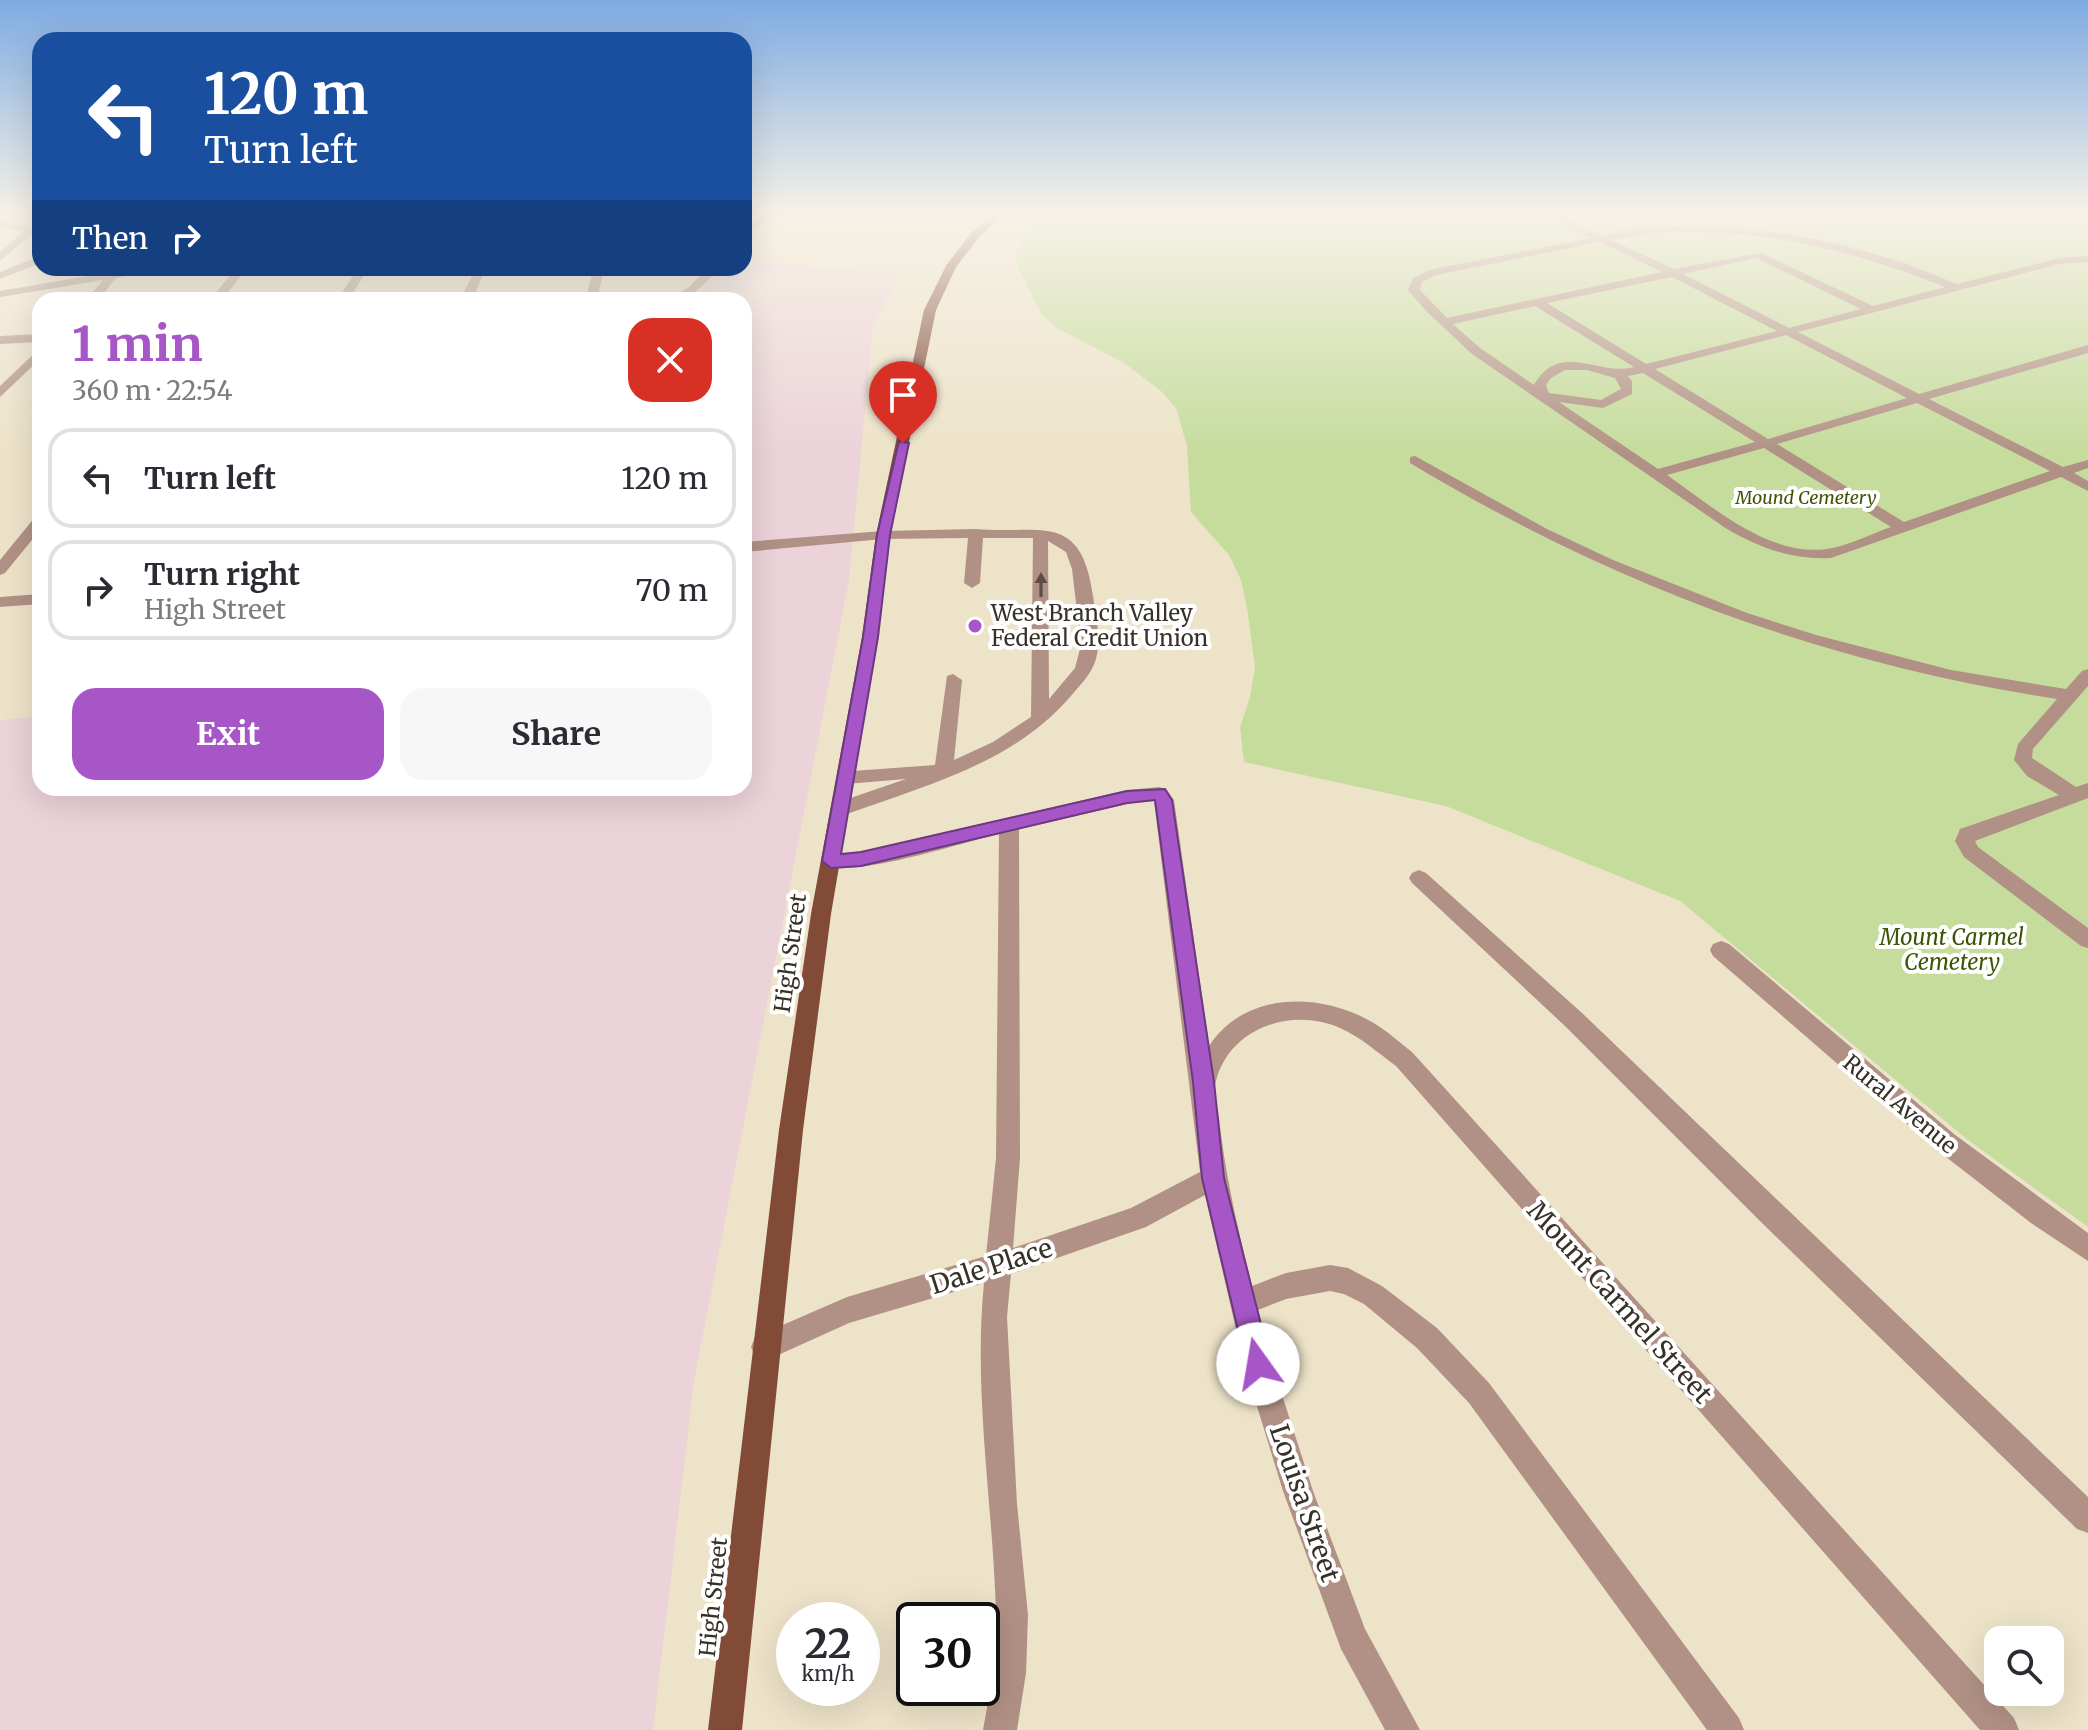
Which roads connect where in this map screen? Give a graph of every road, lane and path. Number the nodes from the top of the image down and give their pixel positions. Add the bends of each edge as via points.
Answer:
1 (938, 294) edge
2 (1418, 294) edge
3 (1576, 294) edge
4 (1713, 294) edge
5 (1839, 294) edge
6 (1937, 294) edge
7 (1537, 302) junction
8 (1875, 311) junction
9 (1445, 322) junction
10 (1786, 332) junction
11 (32, 338) edge
12 (0, 340) edge
13 (2088, 349) edge
14 (32, 360) edge
15 (1644, 369) junction
16 (1619, 375) junction
17 (0, 393) edge
18 (1544, 396) junction
19 (1915, 397) junction
20 (1770, 444) junction
21 (1415, 460) dead end
22 (2088, 464) edge
23 (2062, 472) junction
24 (1655, 474) junction
25 (2088, 487) edge
26 (1905, 529) junction
27 (32, 530) edge
28 (976, 533) junction
29 (1041, 534) junction
30 (883, 535) junction
31 (752, 546) edge
32 (0, 570) edge
33 (972, 583) dead end
34 (32, 600) edge
35 (0, 602) edge
36 (2088, 675) edge
37 (953, 680) dead end
38 (2071, 696) junction
39 (1040, 719) junction
40 (944, 771) junction
41 (846, 777) junction
42 (2081, 793) edge
43 (840, 809) junction
44 (1009, 826) junction
45 (831, 861) junction
46 (1419, 878) dead end
47 (2088, 940) edge
48 (1721, 950) dead end
49 (1203, 1082) junction
50 (1213, 1178) junction
51 (2088, 1248) edge
52 (998, 1266) junction
53 (1244, 1302) junction
54 (765, 1347) junction
55 (2088, 1518) edge
56 (725, 1730) edge
57 (1000, 1730) edge
58 (1403, 1730) edge
59 (1727, 1730) edge
60 (2002, 1730) edge

1 - 30 main road, High Street
2 - 9 street
3 - 7 street
4 - 10 street
5 - 8 street
6 - 8 street
7 - 9 street
7 - 15 street
8 - 10 street
9 - 18 street via 1476,351
10 - 15 street
10 - 19 street
11 - 12 street
13 - 19 street
14 - 17 street
15 - 16 street
15 - 20 street
16 - 18 street via 1595,367 1552,369 1540,385
16 - 18 street via 1628,391 1603,404
18 - 24 street
19 - 20 street
19 - 23 street
20 - 24 street
20 - 26 street
21 - 38 street via 1516,520 1699,603 1830,645 1954,676
22 - 23 street
23 - 25 street
23 - 26 street
24 - 26 street via 1768,547 1831,553
27 - 32 street
28 - 29 street
28 - 30 street
28 - 33 street
39 -> 29 street
29 - 39 street via 1069,543 1078,558 1087,602 1087,661
30 - 31 street
30 - 41 main road, High Street
34 - 35 street
36 - 38 street
37 - 40 street
38 - 42 street via 2024,748 2023,760 2034,771
39 - 40 street
40 - 41 street
40 - 43 street
41 - 43 main road, High Street
42 - 47 street via 1978,828 1965,841 1971,852
43 - 45 main road, High Street
44 - 45 street
44 - 49 street, Louisa Street via 1127,797 1159,794 1164,800
44 - 52 street via 1008,1158
45 - 54 main road, High Street
46 - 55 street via 1574,1020
48 - 51 street, Rural Avenue via 1885,1095
49 - 50 street, Louisa Street
49 - 60 street, Mount Carmel Street via 1221,1047 1241,1027 1279,1010 1340,1017 1404,1059
50 - 52 street, Dale Place via 1137,1218
50 - 53 street, Louisa Street
52 - 54 street, Dale Place via 847,1310
52 - 57 street via 994,1317 1012,1615 1010,1673
53 - 58 street, Louisa Street via 1298,1491 1352,1638
53 - 59 street via 1286,1286 1330,1278 1348,1281 1427,1338 1479,1393
54 - 56 main road, High Street

